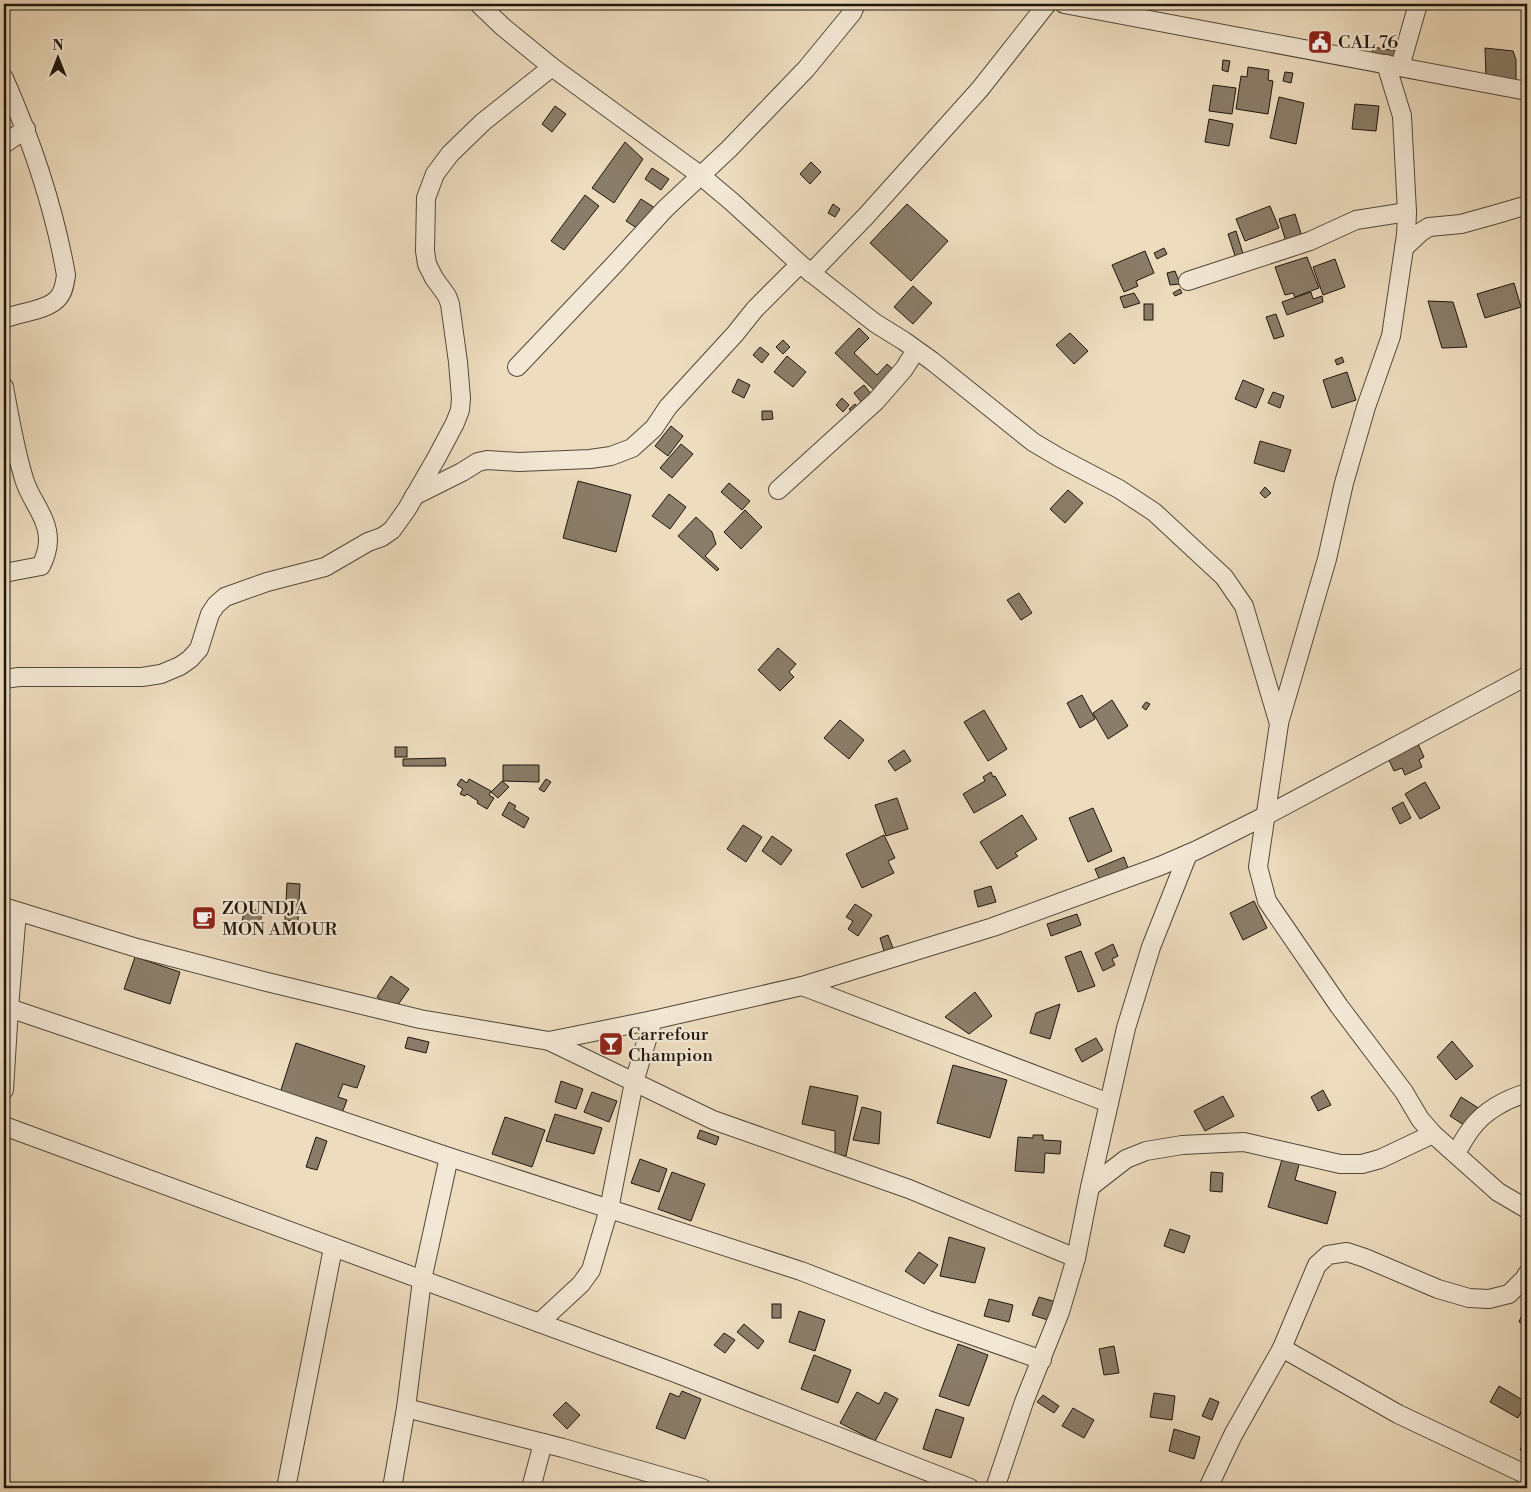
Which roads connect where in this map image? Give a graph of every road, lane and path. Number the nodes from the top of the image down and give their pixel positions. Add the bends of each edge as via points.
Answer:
1 (479, 4) edge
2 (856, 4) edge
3 (1047, 4) edge
4 (1064, 4) edge
5 (1418, 4) edge
6 (1393, 66) junction
7 (552, 67) junction
8 (4, 78) edge
9 (1527, 91) edge
10 (26, 129) junction
11 (4, 144) edge
12 (700, 175) junction
13 (1527, 205) edge
14 (1407, 212) junction
15 (1404, 248) junction
16 (805, 268) junction
17 (1188, 281) dead end
18 (4, 320) edge
19 (916, 350) junction
20 (517, 367) dead end
21 (4, 387) edge
22 (778, 490) dead end
23 (414, 496) junction
24 (4, 573) edge
25 (1527, 676) edge
26 (4, 679) edge
27 (1279, 724) junction
28 (1266, 815) junction
29 (1188, 854) junction
30 (11, 909) edge
31 (802, 986) junction
32 (6, 1008) edge
33 (653, 1020) junction
34 (549, 1041) junction
35 (634, 1082) junction
36 (4, 1090) edge
37 (1527, 1093) edge
38 (1109, 1103) junction
39 (4, 1126) edge
40 (1433, 1134) junction
41 (1456, 1153) junction
42 (449, 1157) junction
43 (1090, 1187) junction
44 (609, 1209) junction
45 (1527, 1209) edge
46 (333, 1248) junction
47 (1076, 1258) junction
48 (1527, 1274) edge
49 (422, 1280) junction
50 (539, 1323) junction
51 (1282, 1348) junction
52 (1042, 1360) junction
53 (406, 1408) junction
54 (543, 1443) junction
55 (1527, 1475) edge
56 (691, 1487) edge
57 (286, 1488) edge
58 (392, 1488) edge
59 (531, 1488) edge
60 (970, 1488) edge
61 (995, 1488) edge
62 (1208, 1488) edge

1 - 7 street
2 - 12 street via 806,69
3 - 16 street via 980,89 866,216
4 - 6 street
5 - 6 street
6 - 9 street
6 - 14 street via 1402,116
7 - 12 street
7 - 23 street via 483,122 450,154 435,174 426,198 427,264 450,304 461,398 455,423
8 - 10 street
10 - 11 street
10 - 18 street via 47,189 66,275 58,298 45,306
12 - 16 street
12 - 20 street
13 - 15 street via 1461,224 1429,227
14 - 15 street
14 - 17 street via 1356,220 1310,240
15 - 27 street via 1391,336 1366,407 1327,560
16 - 19 street via 875,323
16 - 23 street via 755,309 668,407 654,428 632,448 590,459 487,460
19 - 22 street via 876,402
19 - 27 street via 1033,442 1154,512 1224,577 1244,606
21 - 24 street via 14,444 26,484 45,522 48,539 41,566
23 - 26 street via 392,530 382,537 325,566 225,597 210,614 199,649 180,666 142,677
25 - 28 street
27 - 28 street
28 - 29 street
28 - 40 street via 1258,867 1267,901
29 - 31 street via 993,927
29 - 38 street via 1151,947 1126,1028
30 - 32 street
30 - 34 street via 137,948 420,1020
31 - 33 street
31 - 38 street
32 - 36 street
32 - 42 street
33 - 34 street
33 - 35 street
34 - 35 street
35 - 44 street
35 - 47 street via 713,1120 909,1189
37 - 41 street via 1500,1104 1478,1121
38 - 43 street
39 - 46 street
40 - 41 street
40 - 43 street via 1362,1164 1340,1164 1244,1142 1182,1144 1146,1151 1126,1160
41 - 45 street via 1498,1192
42 - 44 street
42 - 49 street
43 - 47 street
44 - 50 street via 591,1270 581,1284
44 - 52 street via 801,1271
46 - 49 street
46 - 57 street
47 - 52 street
48 - 51 street via 1510,1294 1489,1300 1469,1298 1438,1289 1348,1252 1328,1254 1318,1265
49 - 50 street
49 - 53 street
50 - 60 street
51 - 55 street via 1398,1414
51 - 62 street via 1233,1435
52 - 61 street
53 - 54 street
53 - 58 street
54 - 56 street
54 - 59 street

